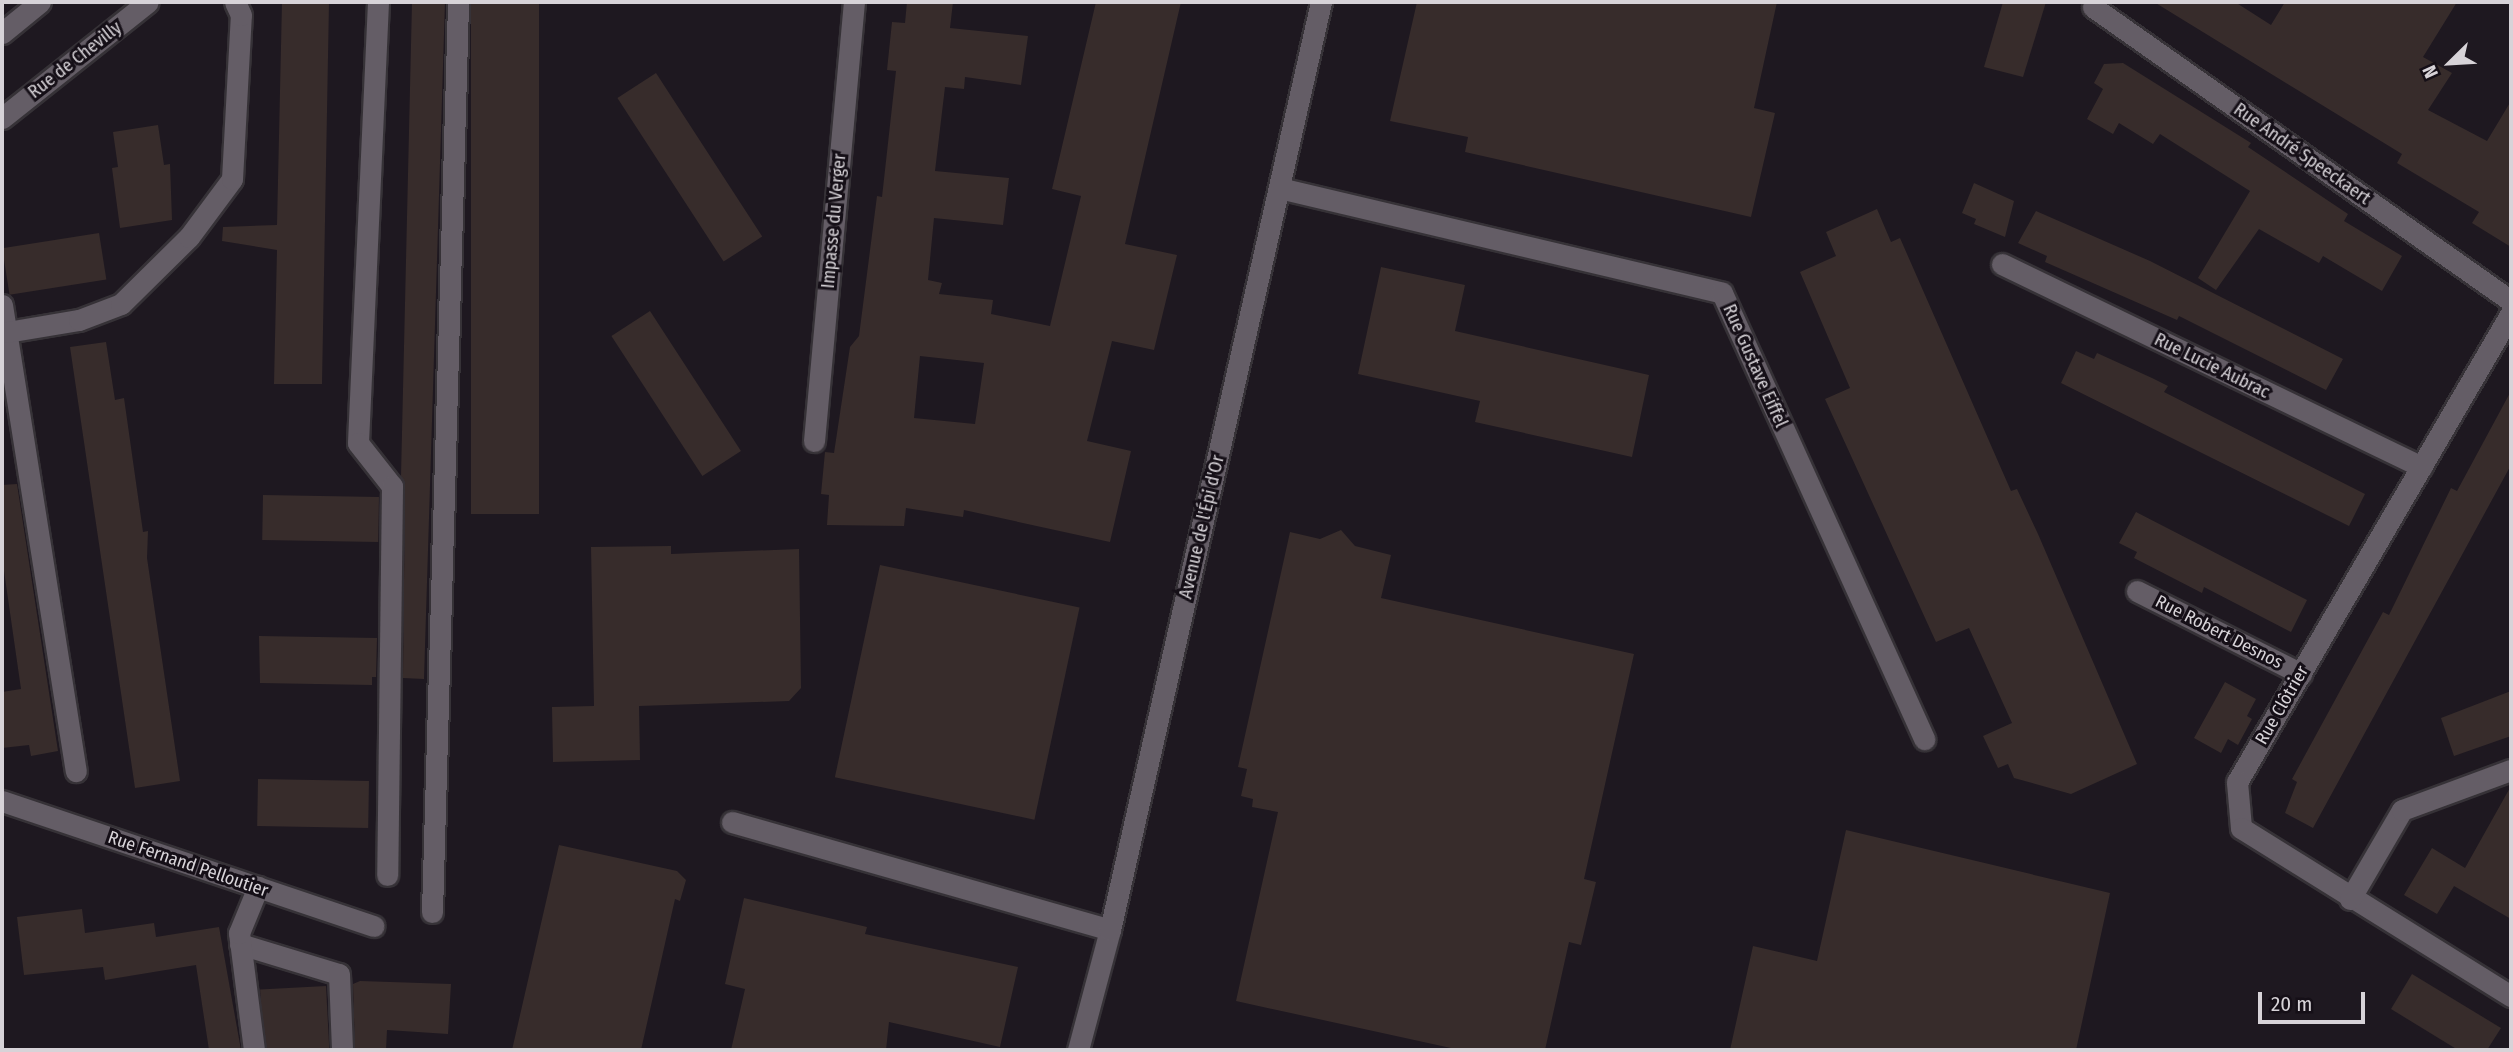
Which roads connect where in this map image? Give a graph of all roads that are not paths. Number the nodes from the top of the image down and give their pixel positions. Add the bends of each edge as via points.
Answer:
1 (40, 2) edge
2 (148, 2) edge
3 (235, 2) edge
4 (378, 2) edge
5 (458, 2) edge
6 (854, 2) edge
7 (1321, 2) edge
8 (2094, 6) dead end
9 (2, 33) edge
10 (2, 118) edge
11 (1279, 188) junction
12 (2002, 264) dead end
13 (2511, 301) edge
14 (2, 305) edge
15 (2511, 313) edge
16 (7, 332) junction
17 (814, 441) dead end
18 (2421, 467) junction
19 (2137, 591) dead end
20 (2301, 674) junction
21 (1924, 739) dead end
22 (2511, 770) edge
23 (76, 771) dead end
24 (2, 801) edge
25 (732, 822) dead end
26 (387, 875) dead end
27 (258, 887) junction
28 (2350, 899) junction
29 (432, 912) dead end
30 (374, 926) dead end
31 (1110, 930) junction
32 (240, 944) junction
33 (2511, 996) edge
34 (254, 1050) edge
35 (342, 1050) edge
36 (1078, 1050) edge

1 - 9 street
2 - 10 street, Rue de Chevilly
3 - 16 street via 241,15 232,179 189,237 121,304 79,320
4 - 26 street via 358,443 392,486
5 - 29 street
6 - 17 street, Impasse du Verger
7 - 11 street, Avenue de l'Épi d'Or
8 - 13 street, Rue André Speeckaert
11 - 21 street, Rue Gustave Eiffel via 1722,293
11 - 31 street, Avenue de l'Épi d'Or
12 - 18 street, Rue Lucie Aubrac
14 - 16 street
15 - 18 street, Rue Clôtrier
16 - 23 street
18 - 20 street, Rue Clôtrier
19 - 20 street, Rue Robert Desnos
20 - 28 street, Rue Clôtrier via 2237,782 2241,828
22 - 28 street via 2402,810
24 - 27 street, Rue Fernand Pelloutier
25 - 31 street
27 - 30 street, Rue Fernand Pelloutier
27 - 32 street via 239,933
28 - 33 street, Rue Clôtrier
31 - 36 street, Avenue de l'Épi d'Or
32 - 34 street
32 - 35 street via 339,974

